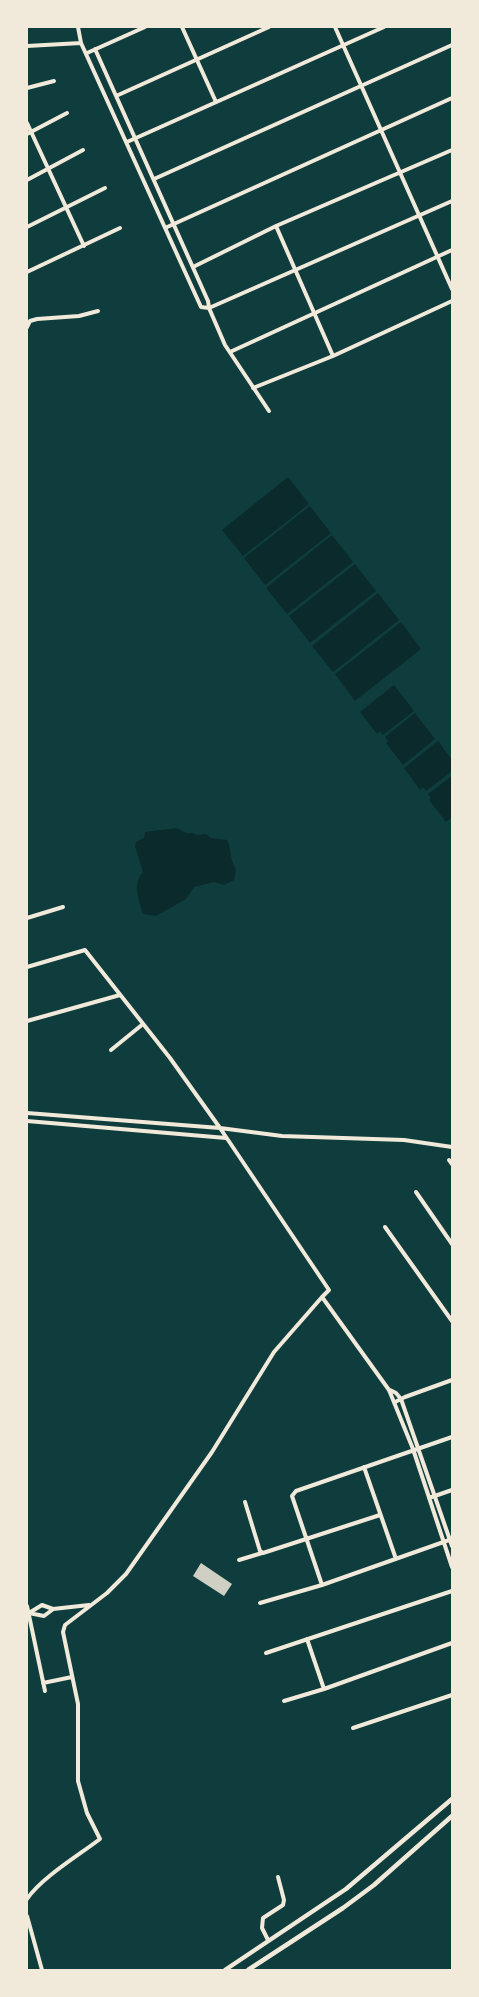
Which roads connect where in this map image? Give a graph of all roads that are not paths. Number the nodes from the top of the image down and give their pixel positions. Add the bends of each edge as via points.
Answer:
1 (78, 27) edge
2 (145, 27) edge
3 (182, 27) edge
4 (269, 27) edge
5 (335, 27) edge
6 (384, 27) edge
7 (81, 43) junction
8 (343, 45) junction
9 (452, 45) edge
10 (27, 46) edge
11 (95, 49) junction
12 (87, 53) junction
13 (197, 60) junction
14 (54, 81) dead end
15 (362, 87) junction
16 (27, 88) edge
17 (116, 96) junction
18 (452, 98) edge
19 (216, 102) junction
20 (67, 113) dead end
21 (27, 123) edge
22 (380, 130) junction
23 (29, 133) edge
24 (136, 138) junction
25 (127, 142) junction
26 (83, 150) dead end
27 (452, 150) edge
28 (48, 168) junction
29 (400, 174) junction
30 (154, 179) junction
31 (27, 180) edge
32 (105, 188) dead end
33 (452, 201) edge
34 (66, 207) junction
35 (419, 215) junction
36 (174, 224) junction
37 (276, 226) junction
38 (27, 227) edge
39 (120, 228) dead end
40 (165, 228) junction
41 (84, 246) junction
42 (452, 250) edge
43 (437, 256) junction
44 (193, 267) junction
45 (295, 269) junction
46 (27, 272) edge
47 (452, 289) edge
48 (452, 301) edge
49 (209, 308) junction
50 (98, 311) dead end
51 (314, 313) junction
52 (27, 327) edge
53 (230, 352) junction
54 (333, 356) junction
55 (253, 388) junction
56 (269, 411) dead end
57 (63, 908) dead end
58 (27, 918) edge
59 (27, 967) edge
60 (120, 995) junction
61 (27, 1022) edge
62 (143, 1024) junction
63 (111, 1050) dead end
64 (27, 1113) edge
65 (88, 1117) junction
66 (27, 1121) edge
67 (88, 1126) junction
68 (220, 1128) junction
69 (226, 1138) junction
70 (452, 1147) edge
71 (416, 1192) dead end
72 (385, 1227) dead end
73 (452, 1244) edge
74 (322, 1297) junction
75 (452, 1321) edge
76 (452, 1380) edge
77 (389, 1390) junction
78 (401, 1399) junction
79 (395, 1402) junction
80 (452, 1437) edge
81 (419, 1447) junction
82 (413, 1449) junction
83 (364, 1467) junction
84 (452, 1490) edge
85 (435, 1496) junction
86 (429, 1498) junction
87 (245, 1502) dead end
88 (380, 1515) junction
89 (307, 1539) junction
90 (451, 1540) edge
91 (444, 1542) junction
92 (452, 1546) edge
93 (263, 1552) junction
94 (396, 1559) junction
95 (239, 1560) dead end
96 (452, 1567) edge
97 (322, 1585) junction
98 (452, 1591) edge
99 (260, 1603) dead end
100 (93, 1604) junction
101 (27, 1606) edge
102 (53, 1610) junction
103 (28, 1614) edge
104 (307, 1639) junction
105 (452, 1643) edge
106 (266, 1653) dead end
107 (72, 1677) junction
108 (43, 1683) junction
109 (324, 1689) junction
110 (45, 1691) dead end
111 (452, 1695) edge
112 (284, 1701) dead end
113 (353, 1728) dead end
114 (452, 1799) edge
115 (452, 1816) edge
116 (278, 1877) dead end
117 (27, 1899) edge
118 (27, 1916) edge
119 (268, 1940) junction
120 (42, 1970) edge
121 (225, 1970) edge
122 (248, 1970) edge

1 - 7 street
2 - 11 street
3 - 13 street
4 - 13 street
5 - 8 street
6 - 8 street
7 - 10 street
7 - 12 street
8 - 15 street
8 - 19 street
9 - 15 street
11 - 12 street
11 - 17 street
12 - 25 street
13 - 17 street
13 - 19 street
14 - 16 street
15 - 22 street
15 - 30 street
17 - 24 street
18 - 22 street
19 - 24 street
20 - 23 street
21 - 23 street
22 - 29 street
22 - 36 street
23 - 28 street
24 - 25 street
24 - 30 street
25 - 40 street
26 - 28 street
27 - 29 street
28 - 31 street
28 - 34 street
29 - 35 street
29 - 37 street
30 - 36 street
32 - 34 street
33 - 35 street
34 - 38 street
34 - 41 street
35 - 43 street
35 - 45 street
36 - 40 street
36 - 44 street
37 - 44 street
37 - 45 street
39 - 41 street
40 - 49 street via 201,307
41 - 46 street
42 - 43 street
43 - 47 street
43 - 51 street
44 - 49 street
45 - 49 street
45 - 51 street
48 - 54 street
49 - 53 street
50 - 52 street via 30,321
51 - 53 street
51 - 54 street
53 - 55 street
54 - 55 street
55 - 56 street
57 - 58 street
59 - 60 street via 85,950
60 - 61 street
60 - 62 street
62 - 63 street
62 - 68 street
64 - 65 street
65 - 67 street
65 - 68 street
66 - 67 street
67 - 69 street
68 - 69 street
68 - 70 street via 282,1136 404,1140
69 - 74 street via 329,1290
71 - 73 street
72 - 75 street
74 - 77 street
74 - 100 street via 274,1352 213,1452 149,1544 126,1574
76 - 78 street
77 - 78 street
77 - 79 street
78 - 79 street
78 - 81 street
79 - 82 street
80 - 81 street
81 - 82 street
81 - 85 street
82 - 83 street
82 - 86 street
83 - 88 street
83 - 89 street via 296,1491 292,1496
84 - 85 street
85 - 86 street
85 - 90 street
86 - 91 street
87 - 93 street
88 - 89 street
88 - 94 street
89 - 93 street
89 - 97 street
90 - 91 street
90 - 92 street
91 - 94 street
91 - 96 street
93 - 95 street
94 - 97 street
97 - 99 street
98 - 104 street
100 - 102 street
100 - 107 street via 65,1625
101 - 103 street
102 - 103 street via 44,1616
102 - 103 street via 42,1605
103 - 108 street
104 - 106 street
104 - 109 street
105 - 109 street
107 - 108 street
107 - 117 street via 78,1704 78,1780 87,1813 100,1839
108 - 110 street
109 - 112 street
111 - 113 street
114 - 119 street via 346,1889
115 - 122 street via 374,1885
116 - 119 street via 284,1900 283,1905 263,1918 262,1928
118 - 120 street
119 - 121 street

